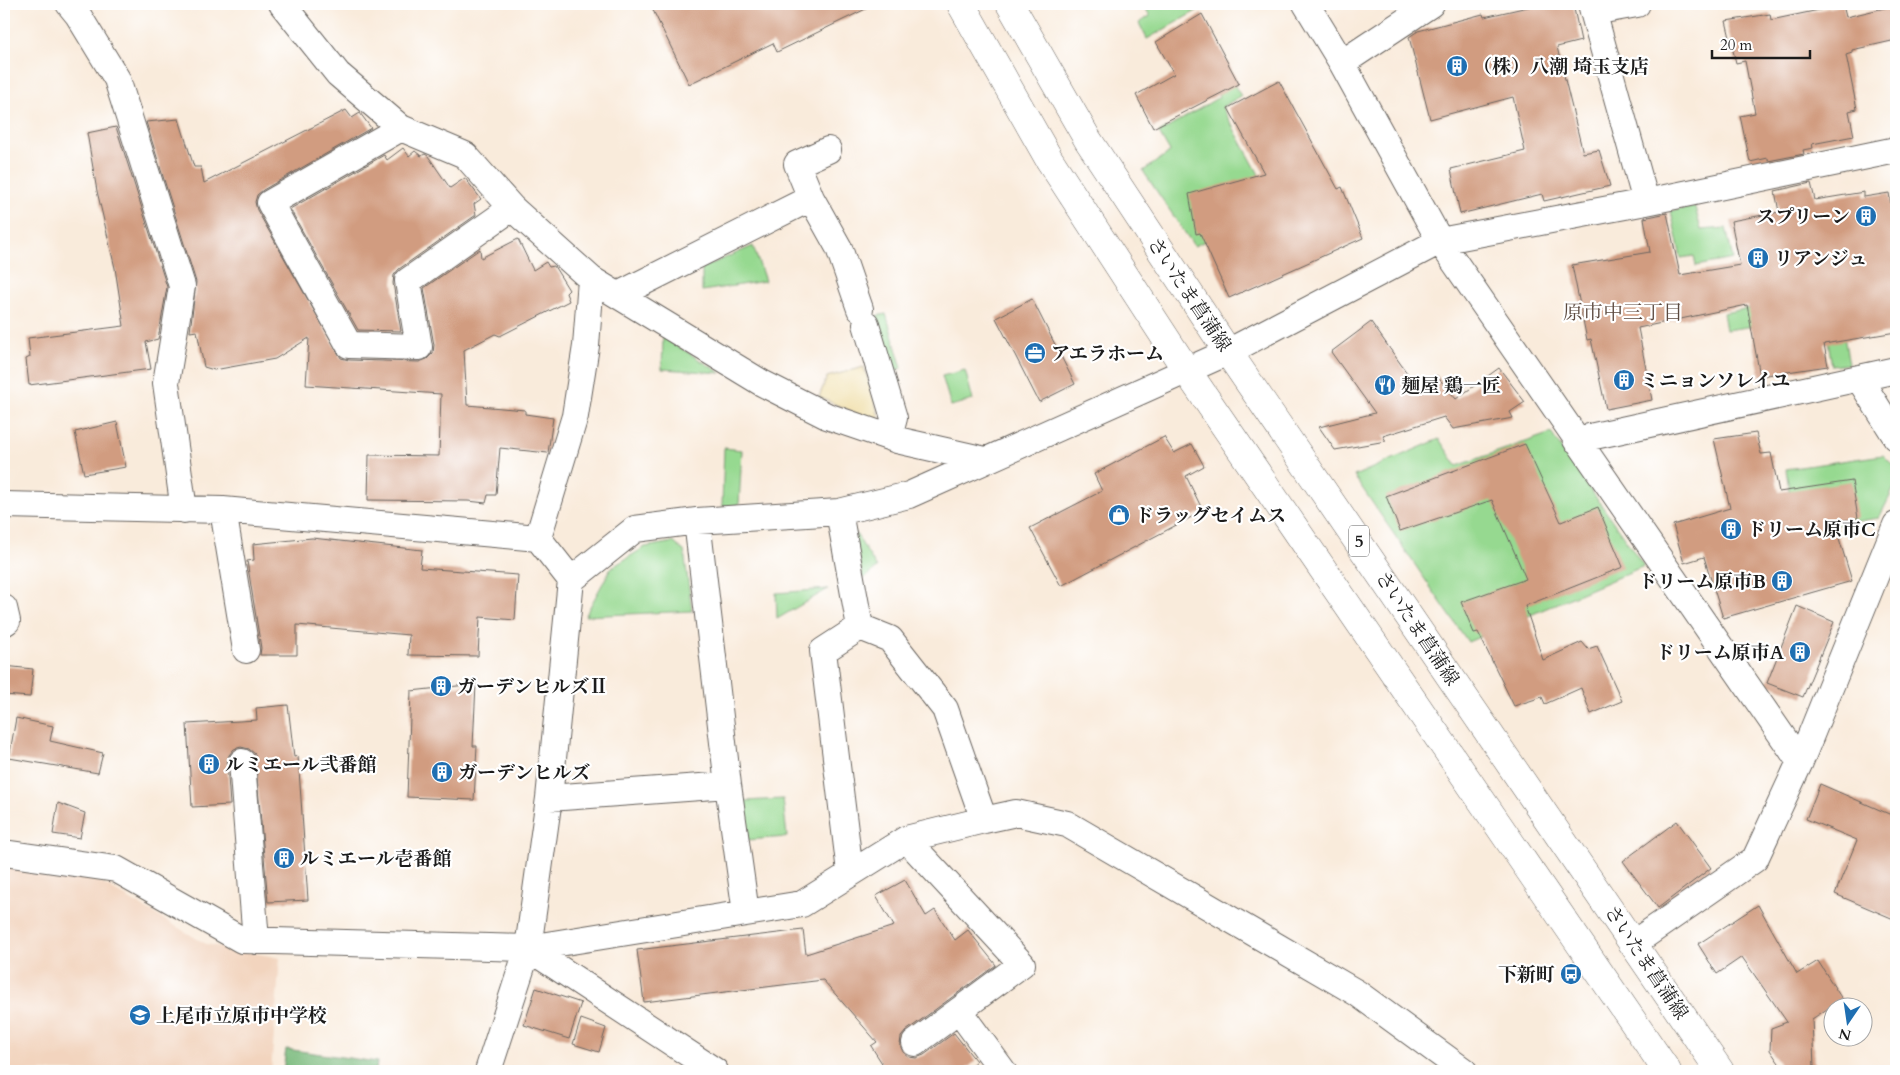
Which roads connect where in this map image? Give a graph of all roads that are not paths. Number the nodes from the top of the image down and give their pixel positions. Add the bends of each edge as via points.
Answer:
1 (68, 4) edge
2 (282, 4) edge
3 (961, 4) edge
4 (1010, 4) edge
5 (1306, 4) edge
6 (1431, 4) edge
7 (1637, 4) edge
8 (1592, 8) edge
9 (1342, 62) junction
10 (401, 128) junction
11 (828, 150) dead end
12 (1896, 150) edge
13 (811, 198) junction
14 (1646, 202) junction
15 (512, 208) junction
16 (1440, 242) junction
17 (591, 279) junction
18 (618, 295) junction
19 (1228, 352) junction
20 (1896, 370) edge
21 (1187, 371) junction
22 (1860, 380) junction
23 (889, 437) junction
24 (1896, 437) edge
25 (1576, 440) junction
26 (985, 460) junction
27 (4, 505) edge
28 (184, 510) junction
29 (223, 510) junction
30 (839, 512) junction
31 (697, 521) junction
32 (1896, 525) edge
33 (538, 538) junction
34 (571, 580) junction
35 (4, 608) edge
36 (4, 623) edge
37 (860, 627) junction
38 (246, 650) dead end
39 (242, 762) dead end
40 (1800, 762) junction
41 (728, 785) junction
42 (549, 798) junction
43 (984, 820) junction
44 (906, 839) junction
45 (4, 853) edge
46 (850, 872) junction
47 (746, 913) junction
48 (256, 941) junction
49 (1634, 943) junction
50 (528, 948) junction
51 (959, 1011) junction
52 (915, 1043) dead end
53 (488, 1071) edge
54 (715, 1071) edge
55 (1003, 1071) edge
56 (1464, 1071) edge
57 (1667, 1071) edge
58 (1720, 1071) edge

1 - 28 street via 117,80 182,286 166,383
2 - 10 street via 338,74
3 - 21 main road, 5 via 1050,159
4 - 19 main road, さいたま菖蒲線 / 5 via 1088,140
5 - 9 street
6 - 9 street
7 - 8 street
8 - 14 street
9 - 16 street
10 - 15 street via 465,156
10 - 15 street via 270,203 349,345 419,347 408,281
11 - 13 street via 797,164
12 - 14 street
13 - 18 street
13 - 23 street via 839,248 863,316 894,418
14 - 16 street
15 - 17 street
16 - 19 street
16 - 25 street
17 - 18 street
17 - 33 street via 586,346 575,416
18 - 23 street via 762,383 827,416
19 - 21 street
19 - 49 main road, さいたま菖蒲線 / 5
20 - 22 street
21 - 26 street
21 - 57 main road, 5
22 - 24 street
22 - 25 street
23 - 26 street
25 - 40 street
26 - 30 street via 909,495
27 - 28 street
28 - 29 street
29 - 33 street
29 - 38 street
30 - 31 street
30 - 37 street
31 - 34 street via 635,529
31 - 41 street
32 - 40 street
33 - 34 street
34 - 42 street
35 - 36 street via 7,620
37 - 43 street via 890,638 945,709
37 - 46 street via 823,651
39 - 48 street
40 - 49 street via 1755,859
41 - 42 street
41 - 47 street
42 - 50 street
43 - 44 street
43 - 56 street via 1016,814 1067,824 1357,993
44 - 46 street
44 - 51 street via 1022,964
45 - 48 street via 116,869 242,940
46 - 47 street via 802,904
47 - 50 street
48 - 50 street
49 - 58 main road, さいたま菖蒲線 / 5
50 - 53 street
50 - 54 street
51 - 52 street
51 - 55 street

